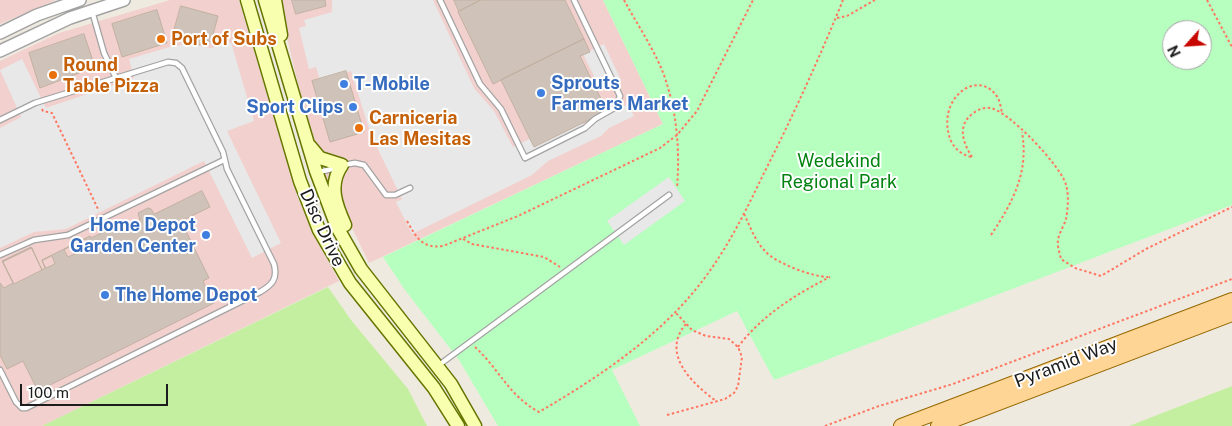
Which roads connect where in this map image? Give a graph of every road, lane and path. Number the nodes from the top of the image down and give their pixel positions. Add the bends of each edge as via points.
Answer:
1 (77, 0) edge
2 (124, 0) edge
3 (265, 0) edge
4 (275, 0) edge
5 (440, 0) edge
6 (574, 0) edge
7 (624, 0) edge
8 (753, 0) edge
9 (843, 0) edge
10 (875, 0) edge
11 (1208, 0) edge
12 (247, 4) edge
13 (92, 10) junction
14 (836, 18) junction
15 (0, 32) edge
16 (1232, 47) edge
17 (0, 51) edge
18 (283, 62) junction
19 (116, 78) junction
20 (270, 80) junction
21 (42, 109) dead end
22 (0, 112) edge
23 (1002, 113) junction
24 (2, 119) edge
25 (1022, 132) junction
26 (305, 135) junction
27 (677, 135) junction
28 (224, 160) junction
29 (342, 165) junction
30 (316, 171) junction
31 (410, 188) dead end
32 (677, 188) dead end
33 (669, 195) dead end
34 (1232, 207) edge
35 (100, 212) dead end
36 (744, 214) junction
37 (407, 220) dead end
38 (991, 235) dead end
39 (463, 239) junction
40 (0, 255) edge
41 (566, 271) junction
42 (1232, 279) edge
43 (350, 283) junction
44 (375, 288) junction
45 (1232, 300) edge
46 (675, 312) junction
47 (1232, 314) edge
48 (686, 324) junction
49 (469, 342) junction
50 (738, 348) junction
51 (438, 366) junction
52 (0, 370) edge
53 (716, 401) junction
54 (667, 415) dead end
55 (458, 426) edge
56 (475, 426) edge
57 (825, 426) edge
58 (901, 426) edge
59 (938, 426) edge

1 - 15 street
2 - 13 street
3 - 18 main road, Disc Drive
4 - 18 main road via 280,18
5 - 6 lane via 480,84 501,109 525,158 585,128 616,107 620,96
7 - 27 path via 663,73 675,114
8 - 27 path via 697,111
9 - 14 path
10 - 14 path via 847,16
11 - 16 path
12 - 20 main road, Disc Drive
13 - 17 street
13 - 19 lane via 104,52
14 - 36 path
18 - 26 main road, Disc Drive
19 - 24 lane via 35,103
19 - 28 lane via 168,62 180,65
20 - 30 main road via 289,113 304,162
20 - 43 main road, Disc Drive via 306,200 323,238
21 - 35 path via 52,113
22 - 24 lane
23 - 23 path via 997,97 988,88 974,85 963,90 954,98 946,117 947,131 954,148 972,157 965,146 962,130 966,118 978,109 990,108
23 - 25 path
25 - 34 path via 1050,158 1066,183 1066,219 1058,241 1061,259 1075,268 1101,276 1146,249
25 - 38 path via 1025,163 1021,178
26 - 29 main road via 316,155
26 - 30 main road, Disc Drive
27 - 32 path
27 - 39 path via 630,164
28 - 40 lane via 68,235 28,241
28 - 52 lane via 274,264 276,274 272,284 26,408 16,402
29 - 30 lane via 324,172
29 - 31 lane via 364,165 386,195 395,195
29 - 44 main road via 334,192 342,218
30 - 44 main road, Disc Drive via 337,227
33 - 41 lane
36 - 46 path via 707,273
36 - 50 path via 766,253 819,277 830,277 784,303 746,336
37 - 39 path via 422,244 432,248
39 - 41 path via 472,244 544,257
41 - 49 lane
42 - 57 path via 953,384
43 - 51 main road via 376,306 420,358
43 - 55 main road, Disc Drive via 431,384
44 - 51 main road, Disc Drive
45 - 58 main road, Pyramid Way
46 - 48 path
46 - 49 path via 599,375 540,412 511,391
47 - 59 main road, Pyramid Way
48 - 50 path via 706,336 729,339
48 - 53 path via 678,339 676,353 679,364 697,387
49 - 51 lane
50 - 53 path via 742,357 738,386 725,399
51 - 56 main road, Disc Drive
53 - 54 path

